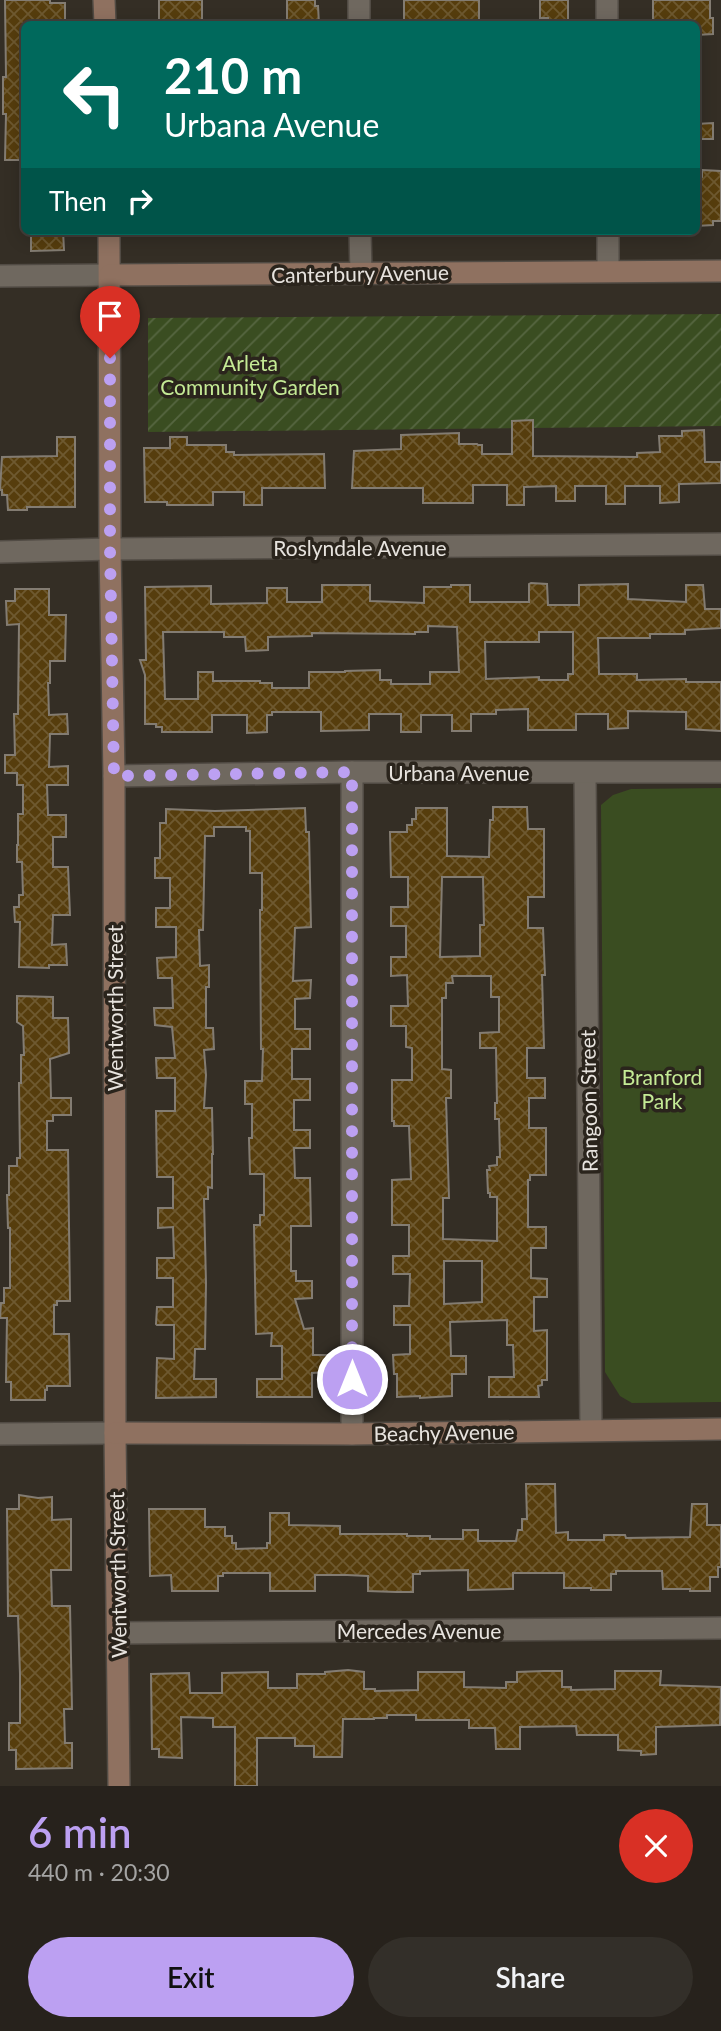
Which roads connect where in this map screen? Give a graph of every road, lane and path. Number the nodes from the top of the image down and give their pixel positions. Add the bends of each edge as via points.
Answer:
1 (104, 0) edge
2 (359, 0) edge
3 (607, 0) edge
4 (105, 21) edge
5 (359, 21) edge
6 (607, 21) edge
7 (109, 235) edge
8 (360, 235) edge
9 (608, 235) edge
10 (608, 271) junction
11 (721, 271) edge
12 (361, 273) junction
13 (110, 275) junction
14 (0, 276) edge
15 (721, 544) edge
16 (110, 549) junction
17 (0, 552) edge
18 (352, 772) junction
19 (585, 772) junction
20 (721, 772) edge
21 (114, 776) junction
22 (721, 1429) edge
23 (591, 1430) junction
24 (115, 1433) junction
25 (0, 1434) edge
26 (352, 1434) junction
27 (721, 1628) edge
28 (118, 1633) junction
29 (119, 1786) edge

1 - 4 street
2 - 5 street
3 - 6 street
7 - 13 street, Wentworth Street
8 - 12 street
9 - 10 street
10 - 11 street, Canterbury Avenue
10 - 12 street, Canterbury Avenue
12 - 13 street, Canterbury Avenue
13 - 14 street, Canterbury Avenue
13 - 16 street, Wentworth Street
15 - 16 street, Roslyndale Avenue
16 - 17 street, Roslyndale Avenue
16 - 21 street, Wentworth Street
18 - 19 street, Urbana Avenue
18 - 21 street, Urbana Avenue
18 - 26 street
19 - 20 street, Urbana Avenue
19 - 23 street, Rangoon Street
21 - 24 street, Wentworth Street
22 - 23 street, Beachy Avenue
23 - 26 street, Beachy Avenue
24 - 25 street, Beachy Avenue
24 - 26 street, Beachy Avenue
24 - 28 street, Wentworth Street
27 - 28 street, Mercedes Avenue
28 - 29 street, Wentworth Street

